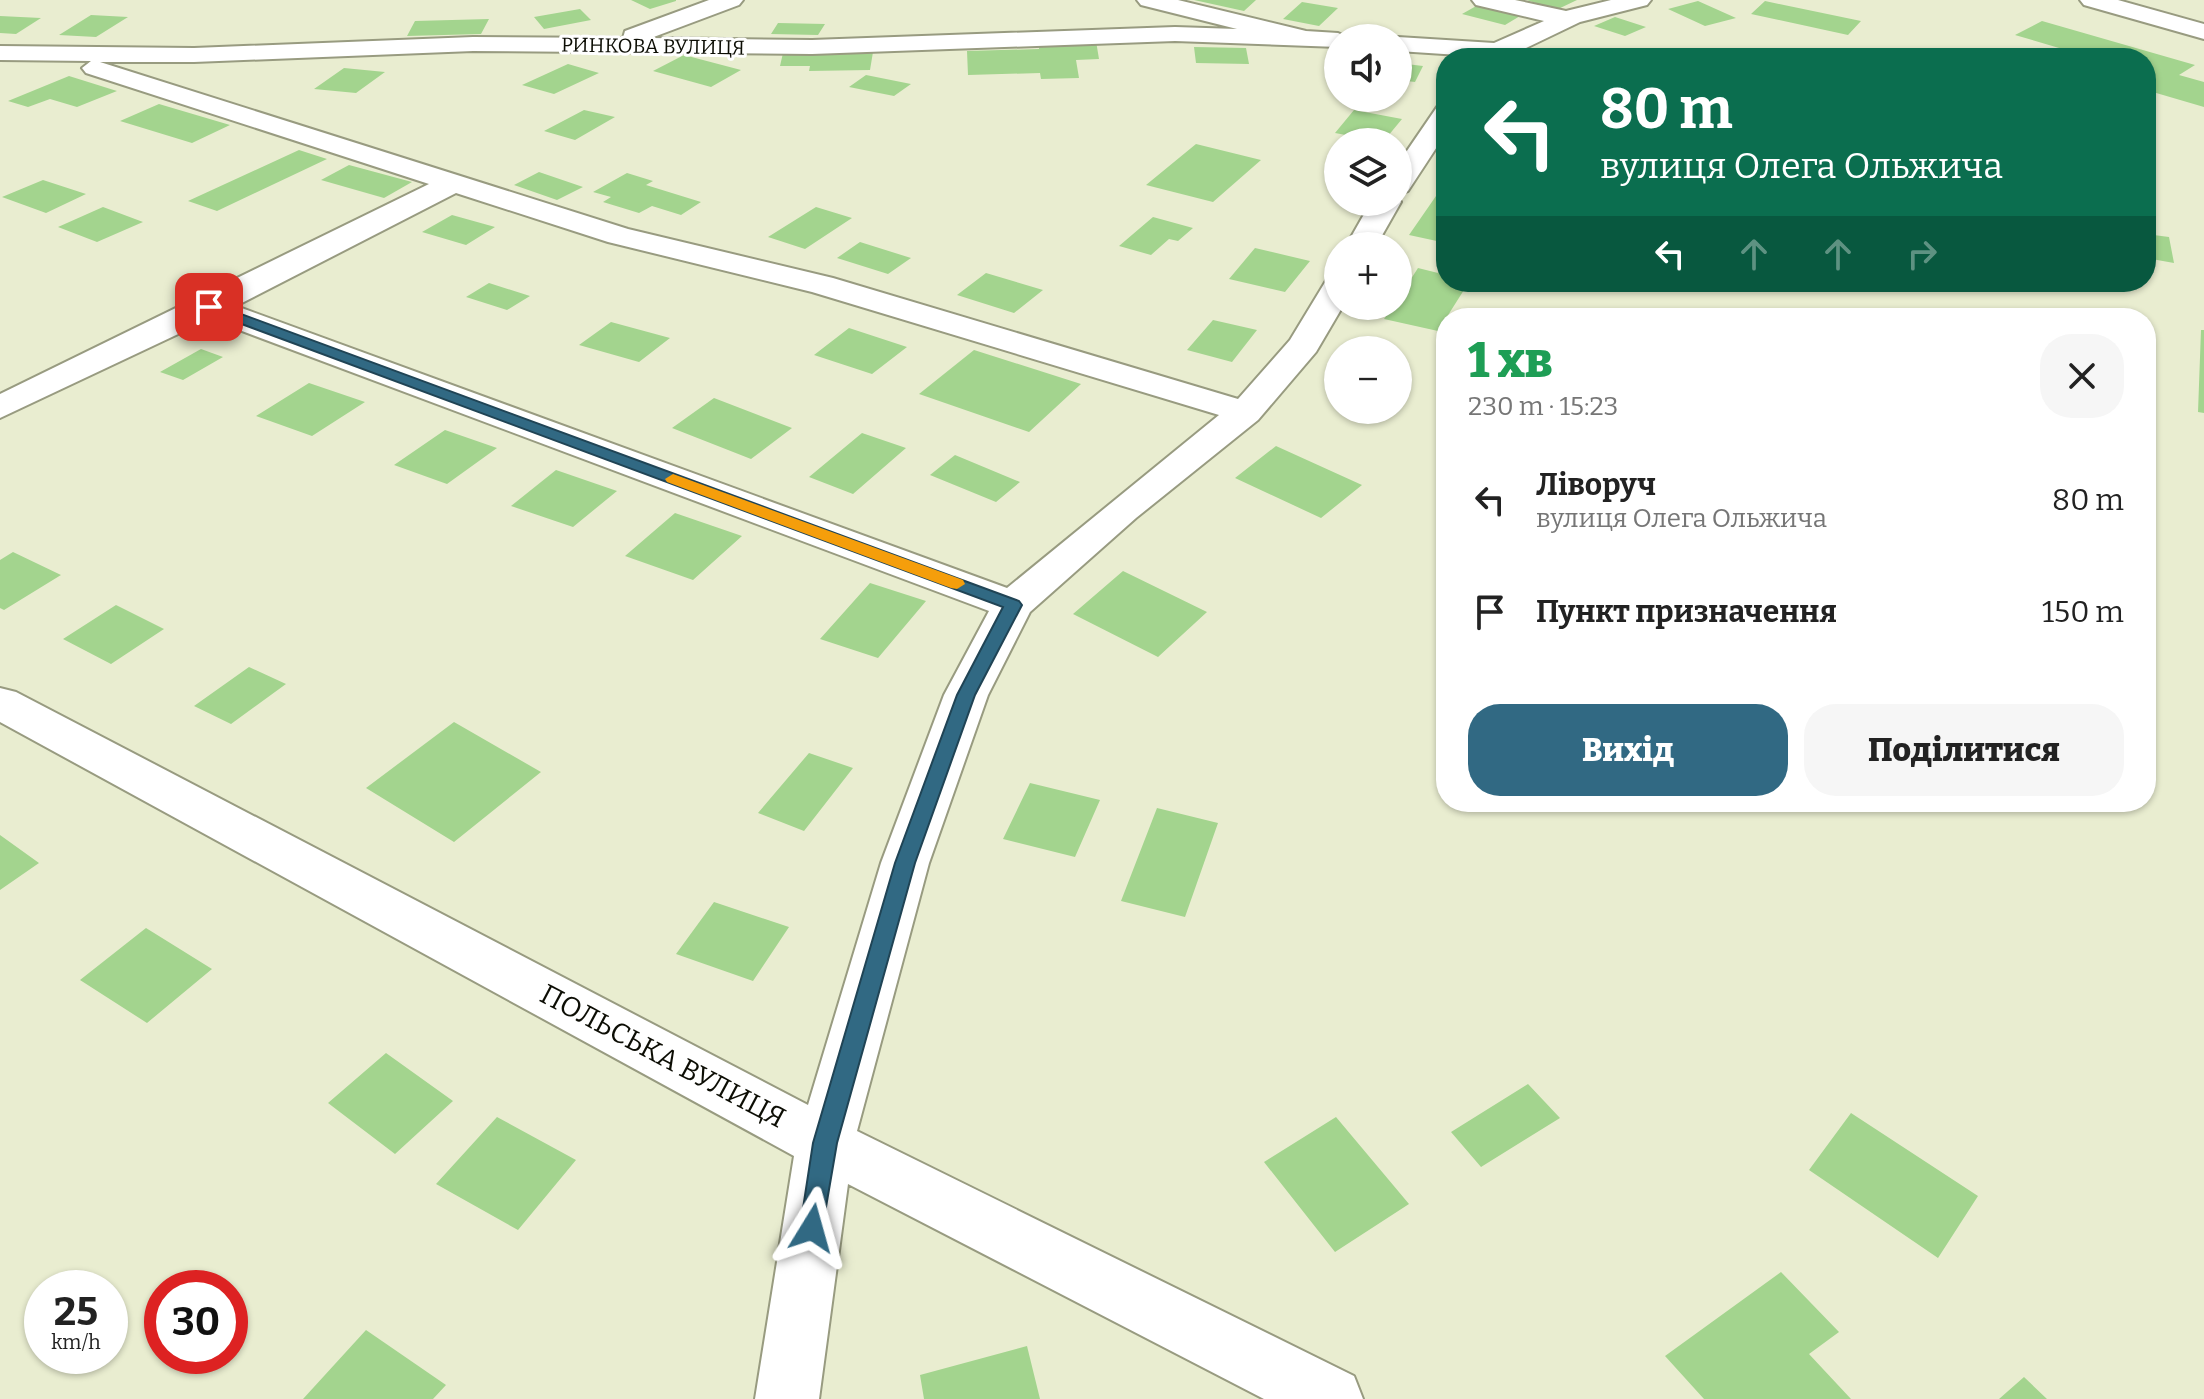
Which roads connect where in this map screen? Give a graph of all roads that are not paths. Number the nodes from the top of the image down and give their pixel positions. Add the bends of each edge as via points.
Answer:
1 (731, 0) edge
2 (1149, 0) edge
3 (1484, 0) edge
4 (1639, 0) edge
5 (2092, 0) edge
6 (1568, 19) junction
7 (2204, 32) edge
8 (1306, 38) junction
9 (1324, 39) edge
10 (609, 45) junction
11 (1412, 46) edge
12 (1436, 48) edge
13 (1509, 48) edge
14 (0, 54) edge
15 (1436, 128) edge
16 (1412, 164) edge
17 (452, 184) junction
18 (209, 307) junction
19 (1324, 310) edge
20 (0, 407) edge
21 (1245, 412) junction
22 (1013, 605) junction
23 (0, 703) edge
24 (825, 1143) junction
25 (787, 1399) edge
26 (1331, 1399) edge

1 - 10 street
2 - 8 street
3 - 6 street
4 - 6 street
5 - 7 street
6 - 13 street
8 - 9 street
8 - 10 street, РИНКОВА ВУЛИЦЯ via 1175,34 812,47
10 - 14 street, РИНКОВА ВУЛИЦЯ
11 - 12 street
14 - 17 street via 108,70
15 - 16 street
17 - 18 street
17 - 21 street via 619,236 822,285
18 - 20 street
18 - 22 street
19 - 21 street via 1304,345
21 - 22 street
22 - 24 street via 966,695 905,863
23 - 24 street, ПОЛЬСЬКА ВУЛИЦЯ
24 - 25 street
24 - 26 street, ПОЛЬСЬКА ВУЛИЦЯ

